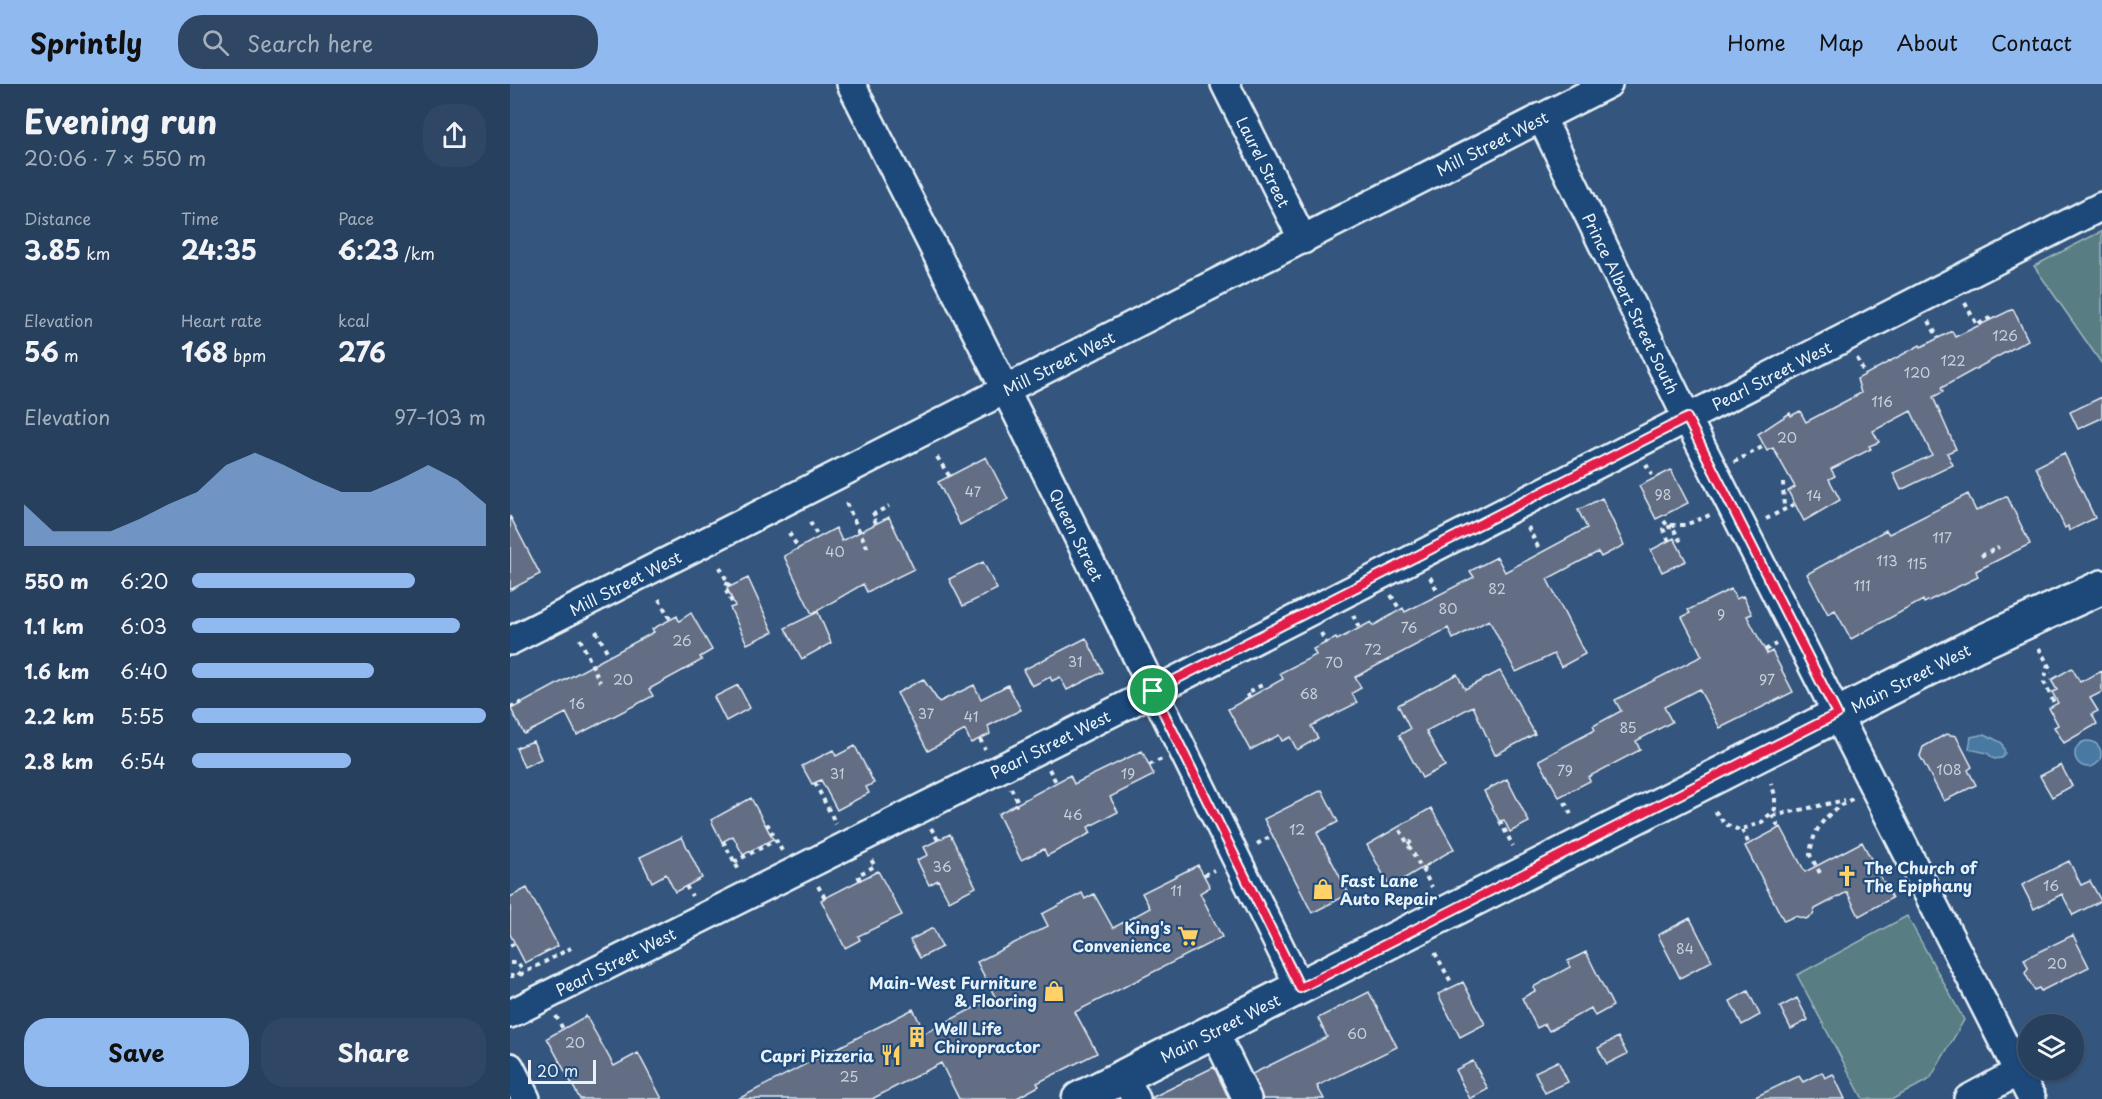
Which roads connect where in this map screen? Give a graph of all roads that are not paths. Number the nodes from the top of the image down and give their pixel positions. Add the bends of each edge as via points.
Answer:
1 (851, 84) edge
2 (1224, 84) edge
3 (1608, 84) edge
4 (1541, 117) junction
5 (2102, 206) edge
6 (1303, 240) junction
7 (1005, 389) junction
8 (1687, 418) junction
9 (2102, 587) edge
10 (510, 641) edge
11 (1153, 691) junction
12 (1837, 714) junction
13 (1300, 988) junction
14 (510, 1014) edge
15 (1214, 1031) junction
16 (510, 1067) edge
17 (2018, 1072) joint
18 (2022, 1080) edge
19 (1130, 1088) edge
20 (526, 1099) edge
21 (1079, 1099) edge
22 (1247, 1099) edge
23 (1968, 1099) edge
24 (2032, 1099) edge

1 - 7 street, Queen Street
2 - 6 street, Laurel Street
3 - 4 street, Mill Street West
4 - 6 street, Mill Street West
4 - 8 street, Prince Albert Street South
5 - 8 street, Pearl Street West
6 - 7 street, Mill Street West
7 - 10 street, Mill Street West
7 - 11 street, Queen Street
8 - 11 street, Pearl Street West
8 - 12 street, Prince Albert Street South
9 - 12 main road, Main Street West
11 - 13 street, Queen Street
11 - 14 street, Pearl Street West
12 - 13 main road, Main Street West
12 - 17 street, Prince Albert Street South
13 - 15 main road, Main Street West
15 - 19 main road, Main Street West
15 - 22 street
16 - 20 street
17 - 23 street
18 - 24 street, Prince Albert Street South
19 - 21 main road, Main Street West

